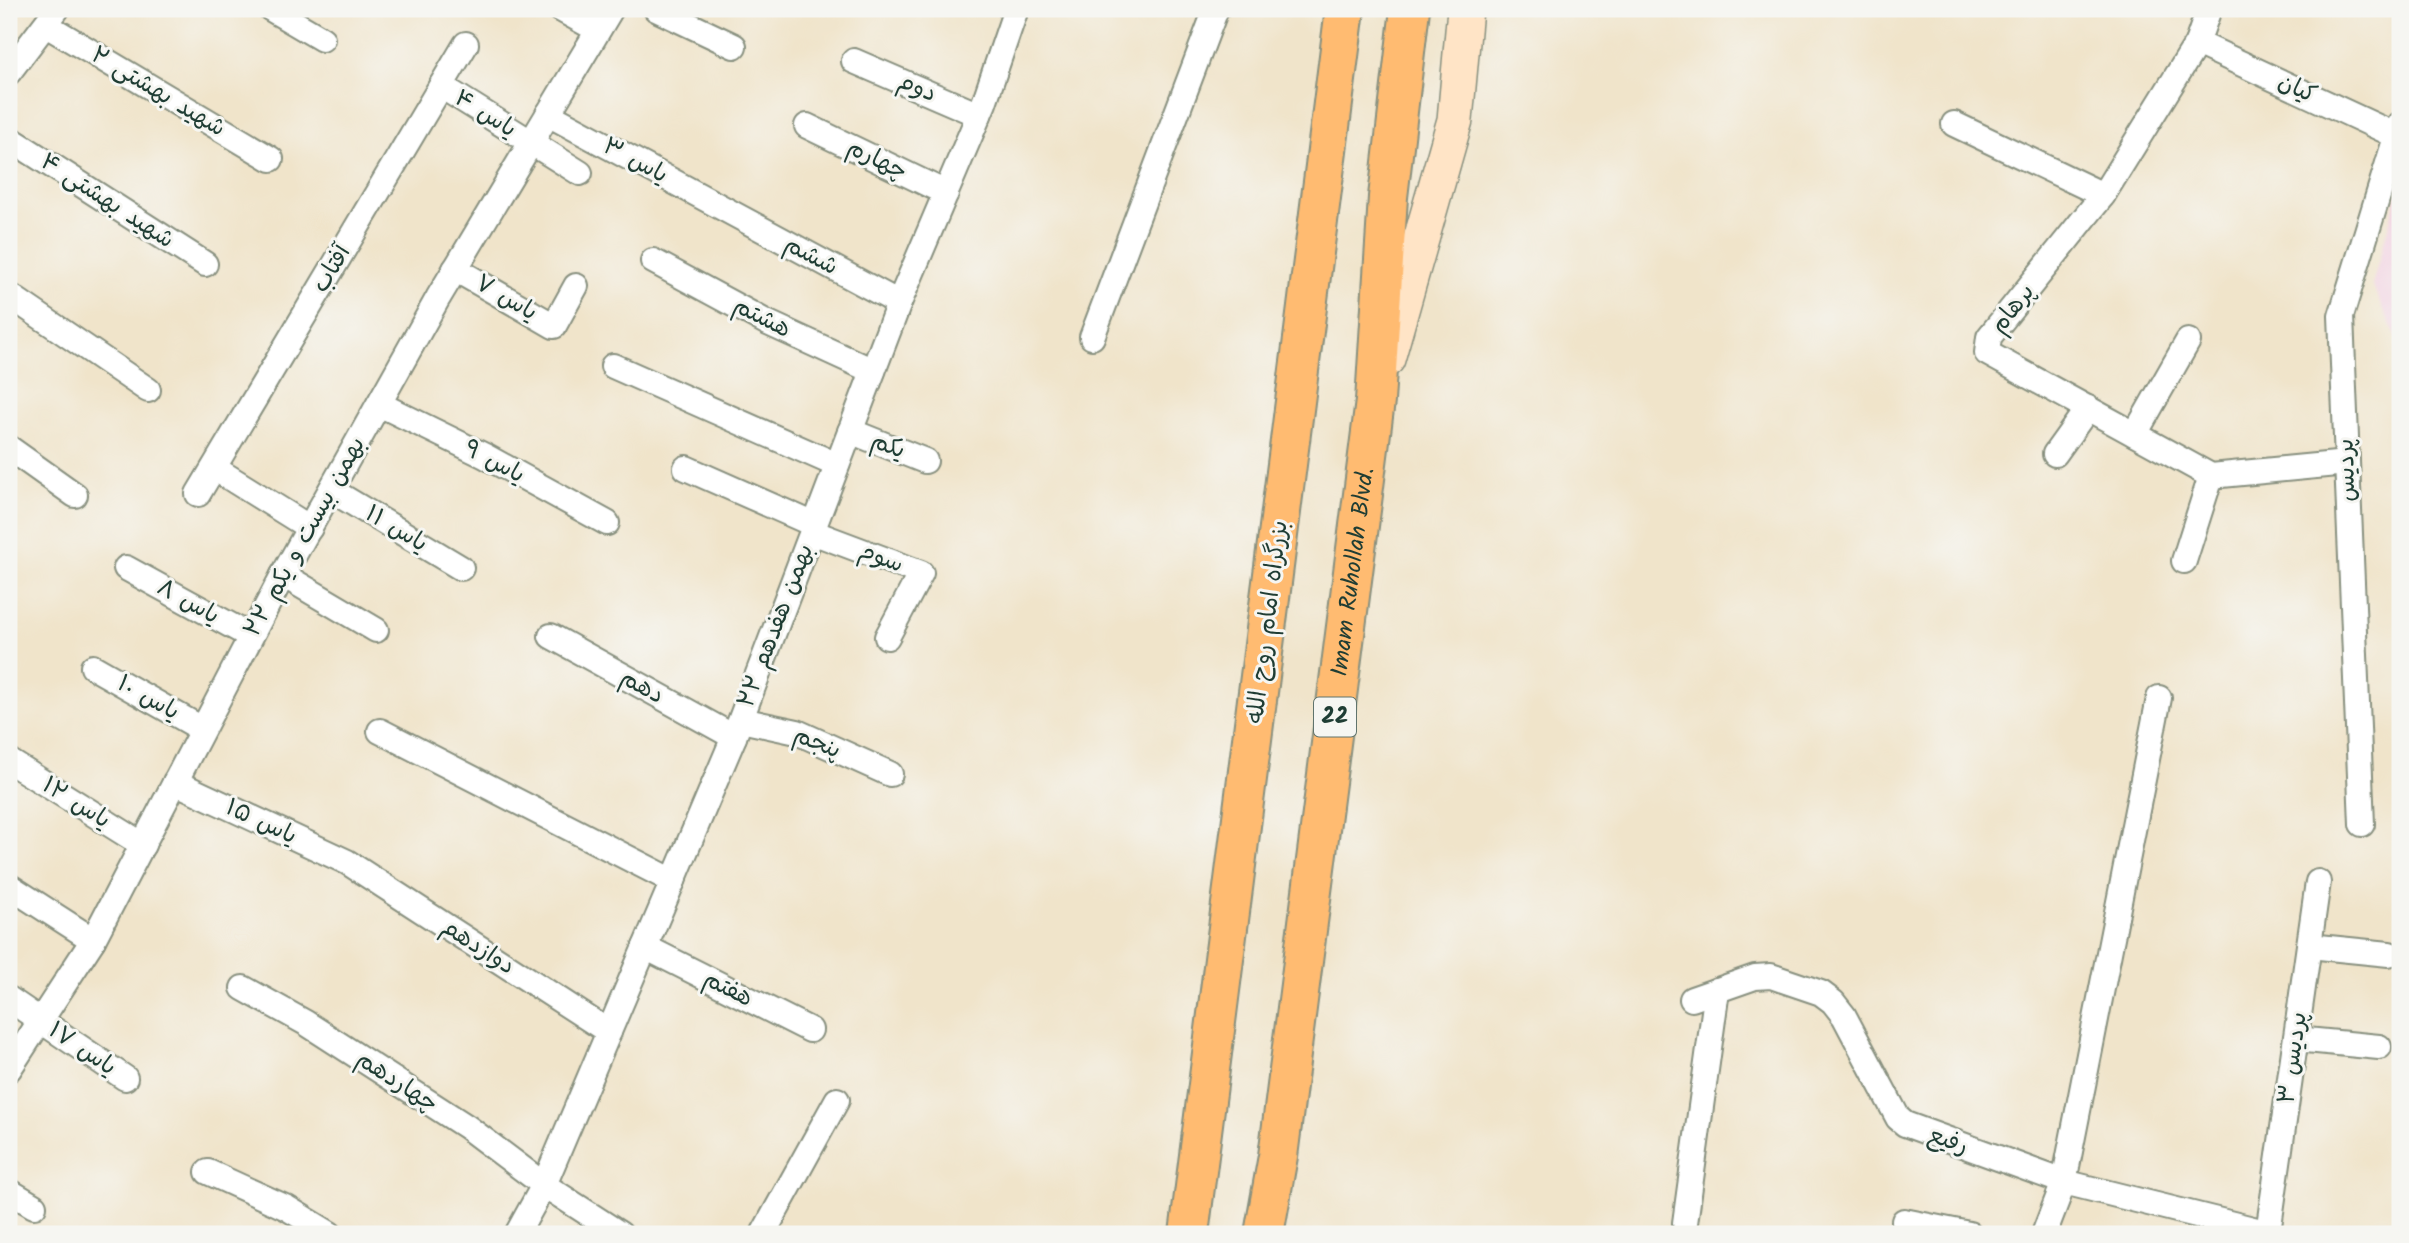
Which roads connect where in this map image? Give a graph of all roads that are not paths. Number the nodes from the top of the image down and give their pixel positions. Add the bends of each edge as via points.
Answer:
1 (271, 9) edge
2 (560, 9) edge
3 (656, 9) edge
4 (1016, 9) edge
5 (1216, 9) edge
6 (1345, 9) edge
7 (1410, 9) edge
8 (1465, 9) edge
9 (2209, 9) edge
10 (51, 17) edge
11 (604, 19) edge
12 (322, 39) dead end
13 (2197, 43) junction
14 (466, 44) dead end
15 (734, 46) dead end
16 (854, 61) dead end
17 (12, 62) edge
18 (440, 86) junction
19 (548, 114) junction
20 (979, 115) junction
21 (1954, 124) dead end
22 (807, 127) dead end
23 (2399, 130) edge
24 (9, 138) edge
25 (530, 143) junction
26 (271, 159) dead end
27 (580, 173) dead end
28 (946, 193) junction
29 (2104, 195) junction
30 (723, 209) joint
31 (653, 261) dead end
32 (205, 264) dead end
33 (455, 270) junction
34 (576, 286) dead end
35 (9, 295) edge
36 (899, 303) junction
37 (1092, 337) dead end
38 (2188, 341) dead end
39 (613, 366) dead end
40 (873, 370) junction
41 (148, 390) dead end
42 (1376, 401) junction
43 (379, 404) junction
44 (2088, 408) junction
45 (850, 431) junction
46 (2135, 434) junction
47 (9, 448) edge
48 (2055, 454) dead end
49 (925, 461) dead end
50 (2347, 464) junction
51 (837, 465) junction
52 (214, 468) junction
53 (686, 468) dead end
54 (2211, 476) junction
55 (331, 490) junction
56 (198, 494) dead end
57 (75, 495) dead end
58 (607, 523) dead end
59 (310, 528) junction
60 (813, 528) junction
61 (2185, 561) dead end
62 (126, 568) dead end
63 (461, 568) dead end
64 (283, 575) junction
65 (376, 630) dead end
66 (250, 636) junction
67 (551, 636) dead end
68 (887, 637) dead end
69 (93, 667) dead end
70 (2159, 698) dead end
71 (738, 728) junction
72 (202, 729) junction
73 (380, 731) dead end
74 (9, 761) edge
75 (890, 774) dead end
76 (175, 782) junction
77 (2362, 824) dead end
78 (143, 845) junction
79 (347, 862) joint
80 (673, 881) junction
81 (2318, 882) dead end
82 (9, 886) edge
83 (93, 940) junction
84 (2309, 946) junction
85 (645, 947) junction
86 (2389, 954) dead end
87 (243, 988) dead end
88 (1717, 990) junction
89 (9, 999) edge
90 (1692, 999) dead end
91 (40, 1021) junction
92 (810, 1030) dead end
93 (609, 1032) junction
94 (2296, 1039) junction
95 (2379, 1047) dead end
96 (9, 1069) edge
97 (125, 1078) dead end
98 (837, 1100) dead end
99 (208, 1172) dead end
100 (2064, 1182) junction
101 (544, 1185) junction
102 (9, 1191) edge
103 (34, 1206) dead end
104 (1904, 1221) dead end
105 (1685, 1223) dead end
106 (330, 1234) edge
107 (517, 1234) edge
108 (620, 1234) edge
109 (763, 1234) edge
110 (1189, 1234) edge
111 (1264, 1234) edge
112 (1969, 1234) edge
113 (2044, 1234) edge
114 (2270, 1234) edge

1 - 12 street
2 - 11 street
3 - 15 street
4 - 20 street, ۲۲ بهمن هفدهم
5 - 37 street
6 - 110 highway, بزرگراه امام روح الله
7 - 42 highway, Imam Ruhollah Blvd. / 22 via 1388,197
8 - 42 main road via 1455,120
9 - 13 street, پرهام
10 - 17 street
10 - 26 street, شهید بهشتی ۲
11 - 19 street, ۲۲ بهمن بیست و یکم
13 - 23 street, کیان
13 - 29 street, پرهام
14 - 18 street, آفتاب
16 - 20 street, دوم
18 - 25 street, یاس ۴
18 - 52 street, آفتاب
19 - 25 street, ۲۲ بهمن بیست و یکم
19 - 30 street, یاس ۳
20 - 28 street, ۲۲ بهمن هفدهم
21 - 29 street
22 - 28 street, چهارم
23 - 50 street, پردیس via 2341,316
24 - 32 street, شهید بهشتی ۴
25 - 27 street, یاس ۴
25 - 33 street, ۲۲ بهمن بیست و یکم
28 - 36 street, ۲۲ بهمن هفدهم
29 - 44 street, پرهام via 1989,337 1987,353
30 - 36 street, ششم
31 - 40 street, هشتم via 766,321
33 - 34 street, یاس ۷ via 554,326
33 - 43 street, ۲۲ بهمن بیست و یکم
35 - 41 street
36 - 40 street, ۲۲ بهمن هفدهم
38 - 46 street
39 - 51 street
40 - 45 street, ۲۲ بهمن هفدهم
42 - 111 highway, Imam Ruhollah Blvd. / 22
43 - 55 street, ۲۲ بهمن بیست و یکم
43 - 58 street, یاس ۹
44 - 46 street, پرهام
44 - 48 street
45 - 49 street, یکم
45 - 51 street, ۲۲ بهمن هفدهم
46 - 54 street, پرهام
47 - 57 street
50 - 54 street
50 - 77 street, پردیس
51 - 60 street, ۲۲ بهمن هفدهم
52 - 56 street, آفتاب
52 - 59 street
53 - 60 street
54 - 61 street
55 - 59 street, ۲۲ بهمن بیست و یکم
55 - 63 street, یاس ۱۱
59 - 64 street, ۲۲ بهمن بیست و یکم
60 - 68 street, سوم via 921,573
60 - 71 street, ۲۲ بهمن هفدهم
62 - 66 street, یاس ۸
64 - 65 street
64 - 66 street, ۲۲ بهمن بیست و یکم
66 - 72 street, ۲۲ بهمن بیست و یکم
67 - 71 street, دهم
69 - 72 street, یاس ۱۰
70 - 100 street
71 - 75 street, پنجم via 797,732
71 - 80 street, ۲۲ بهمن هفدهم
72 - 76 street, ۲۲ بهمن بیست و یکم
73 - 80 street
74 - 78 street, یاس ۱۲
76 - 78 street, ۲۲ بهمن بیست و یکم
76 - 79 street, یاس ۱۵
78 - 83 street, ۲۲ بهمن بیست و یکم
79 - 93 street, دوازدهم
80 - 85 street, ۲۲ بهمن هفدهم
81 - 84 street, پردیس ۳
82 - 83 street
83 - 91 street, ۲۲ بهمن بیست و یکم
84 - 86 street
84 - 94 street, پردیس ۳
85 - 92 street, هفتم
85 - 93 street, ۲۲ بهمن هفدهم
87 - 101 street, چهاردهم via 467,1127
88 - 90 street, رفیع
88 - 100 street, رفیع via 1771,976 1821,993 1844,1016 1905,1124
88 - 105 street
89 - 91 street, یاس ۱۷
91 - 96 street, ۲۲ بهمن بیست و یکم
91 - 97 street, یاس ۱۷
93 - 101 street, ۲۲ بهمن هفدهم
94 - 95 street
94 - 114 street, پردیس ۳
98 - 109 street
99 - 106 street via 287,1208
100 - 113 street
100 - 114 street, رفیع
101 - 107 street, ۲۲ بهمن هفدهم
101 - 108 street, چهاردهم
102 - 103 street
104 - 112 street

